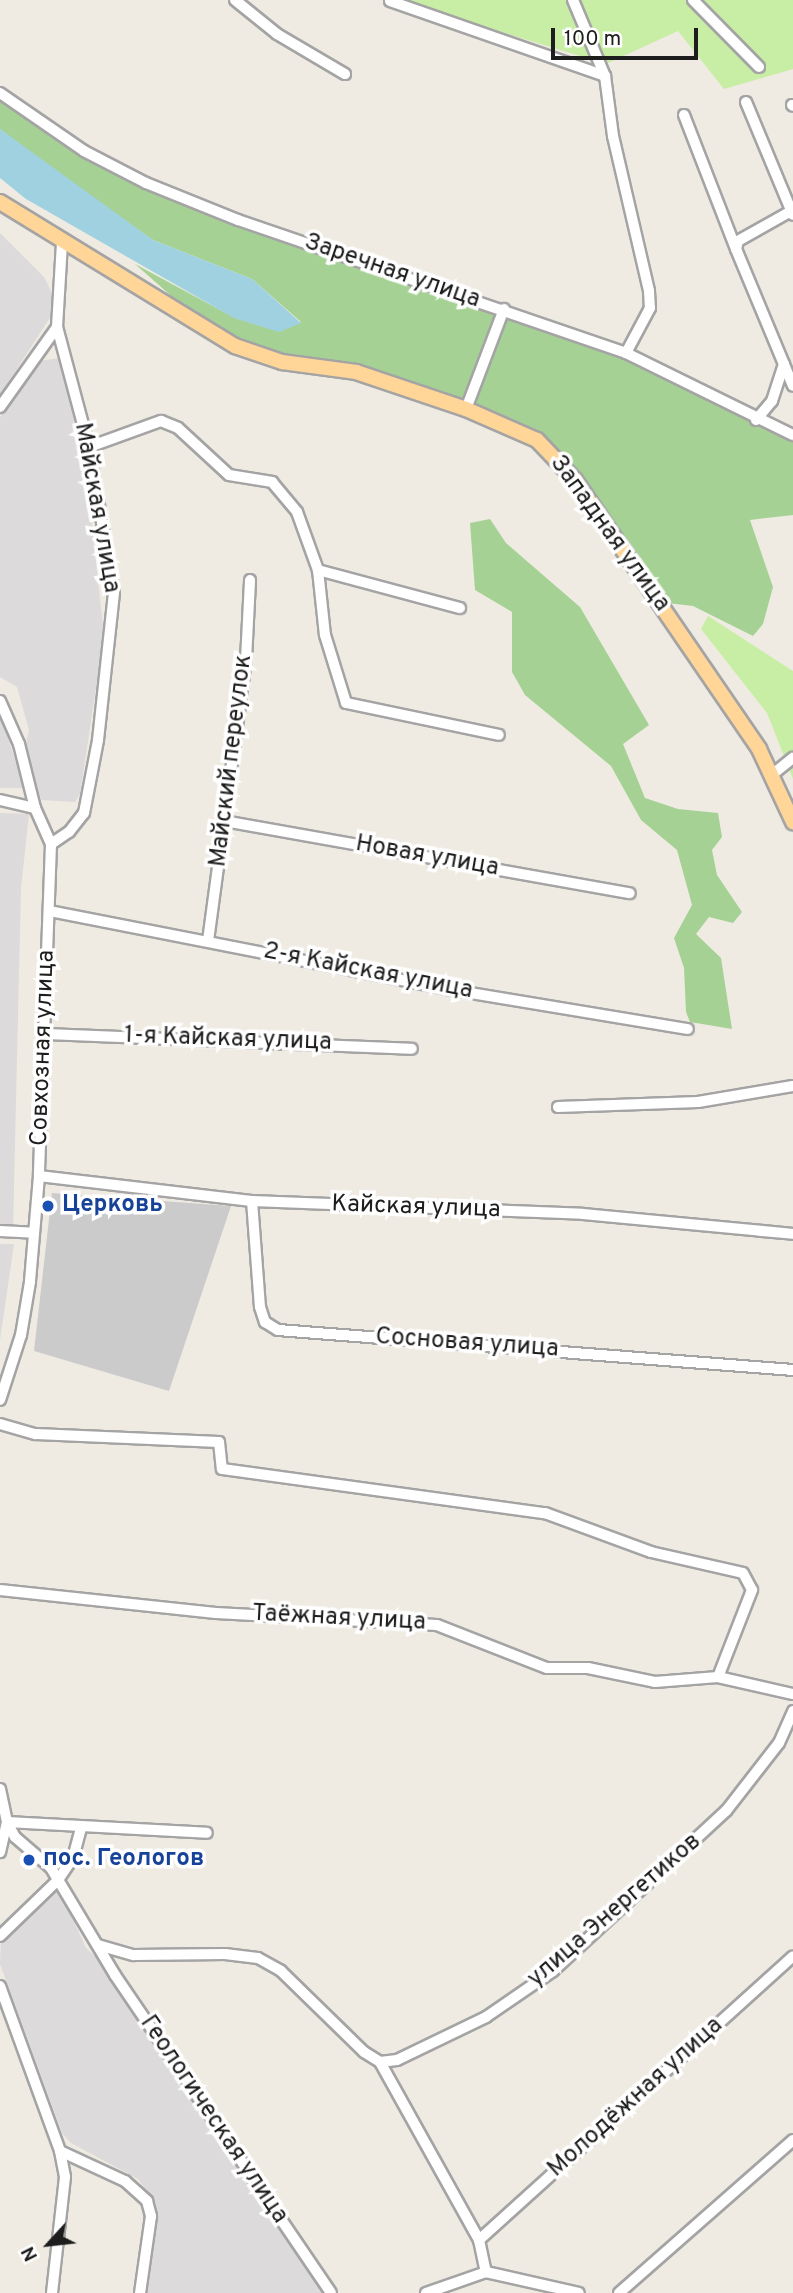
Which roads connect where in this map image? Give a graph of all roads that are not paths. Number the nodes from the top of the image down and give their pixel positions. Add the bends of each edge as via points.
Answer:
1 (235, 0) edge
2 (573, 0) edge
3 (692, 0) edge
4 (390, 1) edge
5 (760, 67) dead end
6 (345, 74) dead end
7 (605, 76) junction
8 (0, 93) edge
9 (746, 102) dead end
10 (684, 115) dead end
11 (0, 202) edge
12 (792, 212) edge
13 (62, 244) junction
14 (736, 249) junction
15 (504, 309) junction
16 (57, 327) junction
17 (626, 353) junction
18 (784, 364) junction
19 (793, 386) edge
20 (0, 407) edge
21 (466, 409) junction
22 (756, 420) junction
23 (793, 435) edge
24 (89, 447) junction
25 (318, 570) junction
26 (250, 580) dead end
27 (460, 608) dead end
28 (0, 701) edge
29 (499, 735) dead end
30 (793, 758) edge
31 (773, 774) junction
32 (0, 800) edge
33 (34, 808) junction
34 (224, 821) junction
35 (793, 822) edge
36 (51, 844) junction
37 (630, 893) dead end
38 (50, 911) junction
39 (208, 941) junction
40 (688, 1029) dead end
41 (45, 1034) junction
42 (412, 1049) dead end
43 (793, 1086) edge
44 (558, 1107) dead end
45 (39, 1176) junction
46 (252, 1201) junction
47 (0, 1231) edge
48 (34, 1233) junction
49 (793, 1234) edge
50 (793, 1370) edge
51 (0, 1400) edge
52 (0, 1424) edge
53 (0, 1590) edge
54 (718, 1677) junction
55 (793, 1694) edge
56 (793, 1711) edge
57 (0, 1789) edge
58 (7, 1822) junction
59 (81, 1828) junction
60 (207, 1833) dead end
61 (0, 1852) edge
62 (58, 1880) junction
63 (0, 1936) edge
64 (98, 1945) junction
65 (793, 1956) edge
66 (0, 1986) edge
67 (380, 2062) junction
68 (793, 2140) edge
69 (60, 2151) junction
70 (479, 2240) junction
71 (486, 2272) junction
72 (52, 2293) edge
73 (140, 2293) edge
74 (331, 2293) edge
75 (426, 2293) edge
76 (579, 2293) edge
77 (620, 2293) edge

1 - 6 street via 277,34
2 - 7 street
3 - 5 street
4 - 7 street
7 - 17 street via 612,136 649,291 650,308
8 - 15 street, Заречная улица via 84,151 146,183 238,220
9 - 12 street
10 - 14 street
11 - 13 main road, Западная улица
12 - 14 street via 738,241
13 - 16 street, Майская улица
13 - 21 main road, Западная улица via 235,345 282,362 356,372
14 - 18 street
15 - 17 street, Заречная улица
15 - 21 street
16 - 20 street
16 - 24 street, Майская улица
17 - 22 street, Заречная улица
18 - 19 street
18 - 22 street via 772,401
21 - 31 main road, Западная улица via 537,440 556,458
22 - 23 street, Заречная улица
24 - 25 street via 161,421 178,428 229,475 272,482 297,512
24 - 36 street, Майская улица via 114,592 84,813 69,832
25 - 27 street
25 - 29 street via 325,635 346,703
26 - 34 street, Майский переулок via 246,660
28 - 33 street, Совхозная улица via 19,744
30 - 31 street
31 - 35 main road, Западная улица
32 - 33 street
33 - 36 street, Совхозная улица
34 - 37 street, Новая улица
34 - 39 street, Майский переулок
36 - 38 street, Совхозная улица
38 - 39 street, 2-я Кайская улица
38 - 41 street, Совхозная улица
39 - 40 street, 2-я Кайская улица via 446,989
41 - 42 street, 1-я Кайская улица
41 - 45 street, Совхозная улица
43 - 44 street via 698,1102
45 - 46 street, Кайская улица
45 - 48 street, Совхозная улица
46 - 49 street, Кайская улица via 583,1214
46 - 50 street, Сосновая улица via 260,1307 265,1322 278,1330
47 - 48 street
48 - 51 street, Совхозная улица via 21,1335
52 - 54 street via 36,1434 219,1442 222,1469 545,1513 651,1552 743,1573 752,1590
53 - 54 street, Таёжная улица via 216,1613 437,1625 547,1668 588,1668 654,1682
54 - 55 street, Таёжная улица
56 - 67 street, улица Энергетиков via 779,1743 726,1811 553,1971 445,2039
57 - 58 street
58 - 59 street
58 - 61 street
58 - 62 street, Геологическая улица via 15,1838
59 - 60 street
59 - 62 street via 73,1858
62 - 63 street
62 - 64 street, Геологическая улица
64 - 67 street via 134,1955 258,1958 281,1971 349,2039
64 - 74 street, Геологическая улица
65 - 70 street, Молодёжная улица
66 - 69 street
67 - 70 street
68 - 77 street
69 - 72 street via 65,2177
69 - 73 street via 125,2181 146,2201 151,2216
70 - 71 street
71 - 75 street
71 - 76 street

